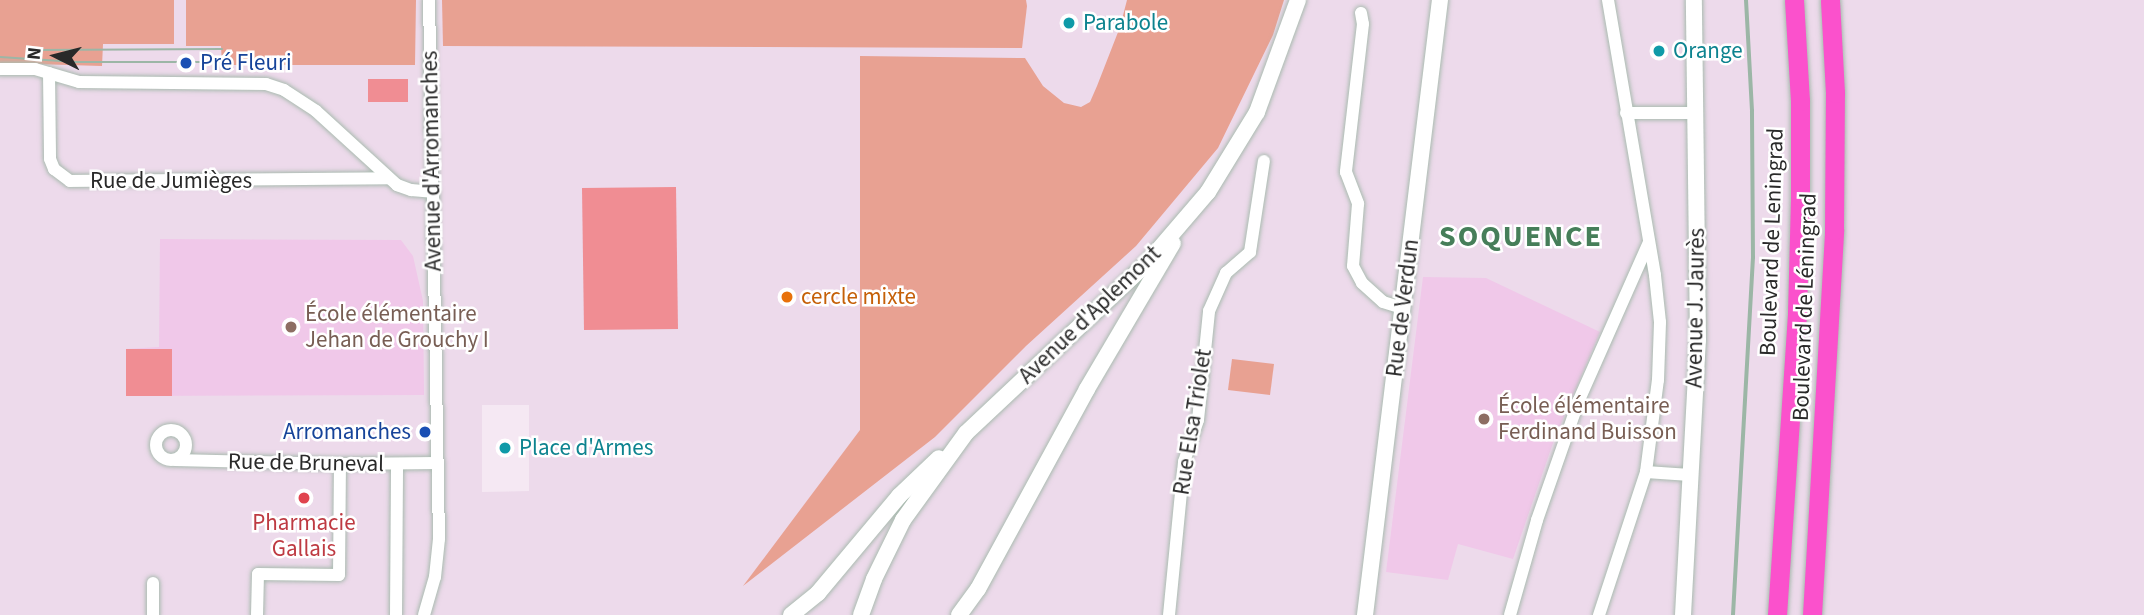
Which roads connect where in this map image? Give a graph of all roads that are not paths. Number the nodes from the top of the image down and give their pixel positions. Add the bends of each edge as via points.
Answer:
1 (429, 0) edge
2 (1298, 0) edge
3 (1440, 0) edge
4 (1608, 0) edge
5 (1694, 0) edge
6 (1794, 0) edge
7 (1830, 0) edge
8 (1361, 13) dead end
9 (0, 69) edge
10 (49, 73) junction
11 (1626, 113) junction
12 (1697, 113) junction
13 (1264, 161) dead end
14 (387, 178) junction
15 (432, 192) junction
16 (1180, 228) junction
17 (1648, 242) junction
18 (1403, 308) junction
19 (966, 433) junction
20 (175, 460) dead end
21 (438, 463) junction
22 (340, 464) junction
23 (397, 464) junction
24 (1646, 472) junction
25 (1690, 474) junction
26 (153, 583) dead end
27 (153, 615) edge
28 (257, 615) edge
29 (396, 615) edge
30 (425, 615) edge
31 (791, 615) edge
32 (860, 615) edge
33 (959, 615) edge
34 (1169, 615) edge
35 (1365, 615) edge
36 (1510, 615) edge
37 (1599, 615) edge
38 (1683, 615) edge
39 (1777, 615) edge
40 (1812, 615) edge

1 - 15 street, Avenue d'Arromanches
2 - 16 street, Avenue d'Aplemont via 1257,112
3 - 18 street, Rue de Verdun
4 - 11 street
5 - 12 street, Avenue J. Jaurès
6 - 39 main road, Boulevard de Leningrad via 1800,196
7 - 40 main road, Boulevard de Léningrad via 1834,230
8 - 18 street via 1346,172 1359,204 1353,266 1362,283 1382,302
9 - 10 street
10 - 14 street via 79,82 267,84 316,111
10 - 14 street, Rue de Jumièges via 50,159 54,169 70,181
11 - 12 street
11 - 17 street
12 - 25 street, Avenue J. Jaurès via 1698,340
13 - 34 street, Rue Elsa Triolet via 1251,252 1226,273 1209,311 1198,421 1184,462
14 - 15 street via 411,190
15 - 21 street, Avenue d'Arromanches
16 - 19 street, Avenue d'Aplemont
16 - 33 street via 978,589
17 - 24 street via 1660,323
17 - 36 street via 1579,400 1536,520
18 - 35 street, Rue de Verdun
19 - 31 street via 899,496 818,593
19 - 32 street, Avenue d'Aplemont via 903,520
20 - 22 street, Rue de Bruneval
21 - 23 street, Rue de Bruneval
21 - 30 street, Avenue d'Arromanches via 437,560
22 - 23 street, Rue de Bruneval
22 - 28 street via 339,575 258,574
23 - 29 street
24 - 25 street
24 - 37 street
25 - 38 street, Avenue J. Jaurès
26 - 27 street

